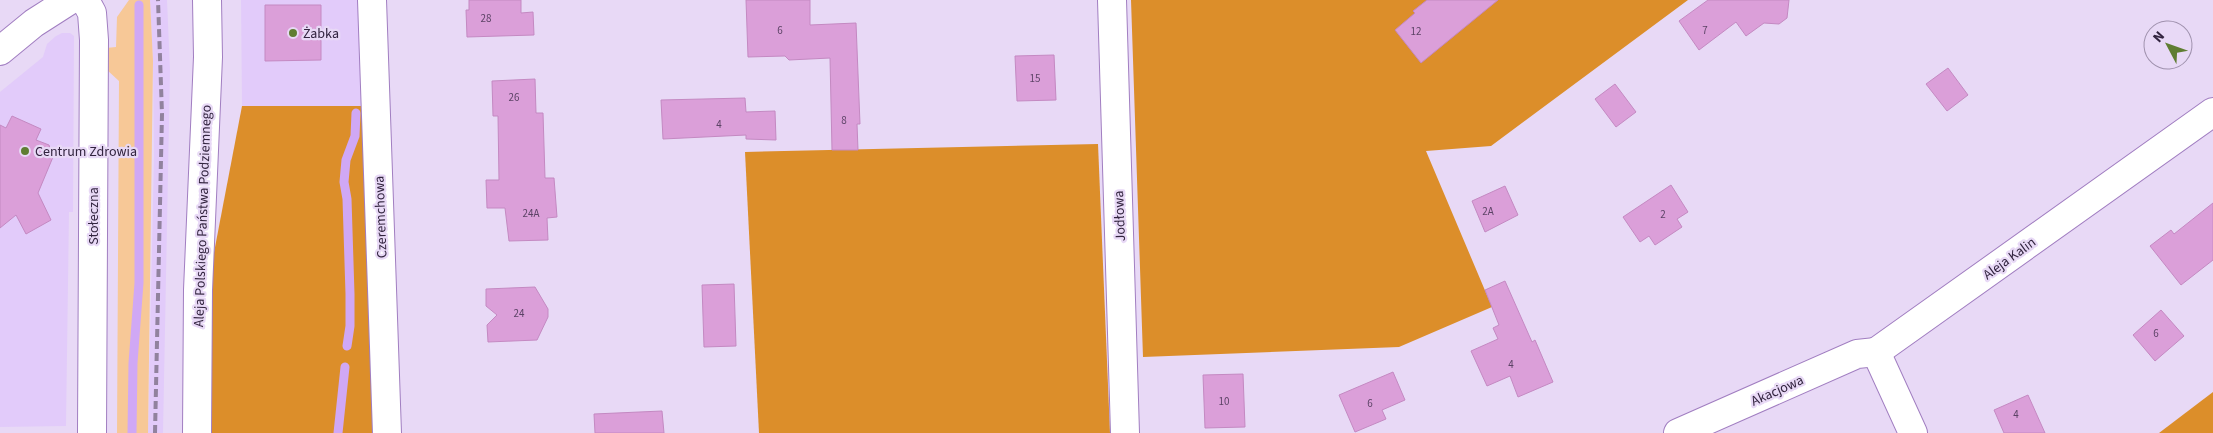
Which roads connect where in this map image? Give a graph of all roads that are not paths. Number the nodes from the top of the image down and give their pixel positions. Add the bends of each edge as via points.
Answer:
1 (70, 0) edge
2 (85, 0) edge
3 (207, 0) edge
4 (372, 0) edge
5 (1112, 0) edge
6 (0, 51) edge
7 (2213, 112) edge
8 (1876, 352) junction
9 (92, 433) edge
10 (197, 433) edge
11 (387, 433) edge
12 (1125, 433) edge
13 (1678, 433) edge
14 (1913, 433) edge

1 - 6 street via 34,23
2 - 9 street, Stołeczna via 92,13 94,40
3 - 10 street, Aleja Polskiego Państwa Podziemnego
4 - 11 street, Czeremchowa
5 - 12 street, Jodłowa
7 - 8 street, Aleja Kalin
8 - 13 street, Akacjowa via 1857,354
8 - 14 street

